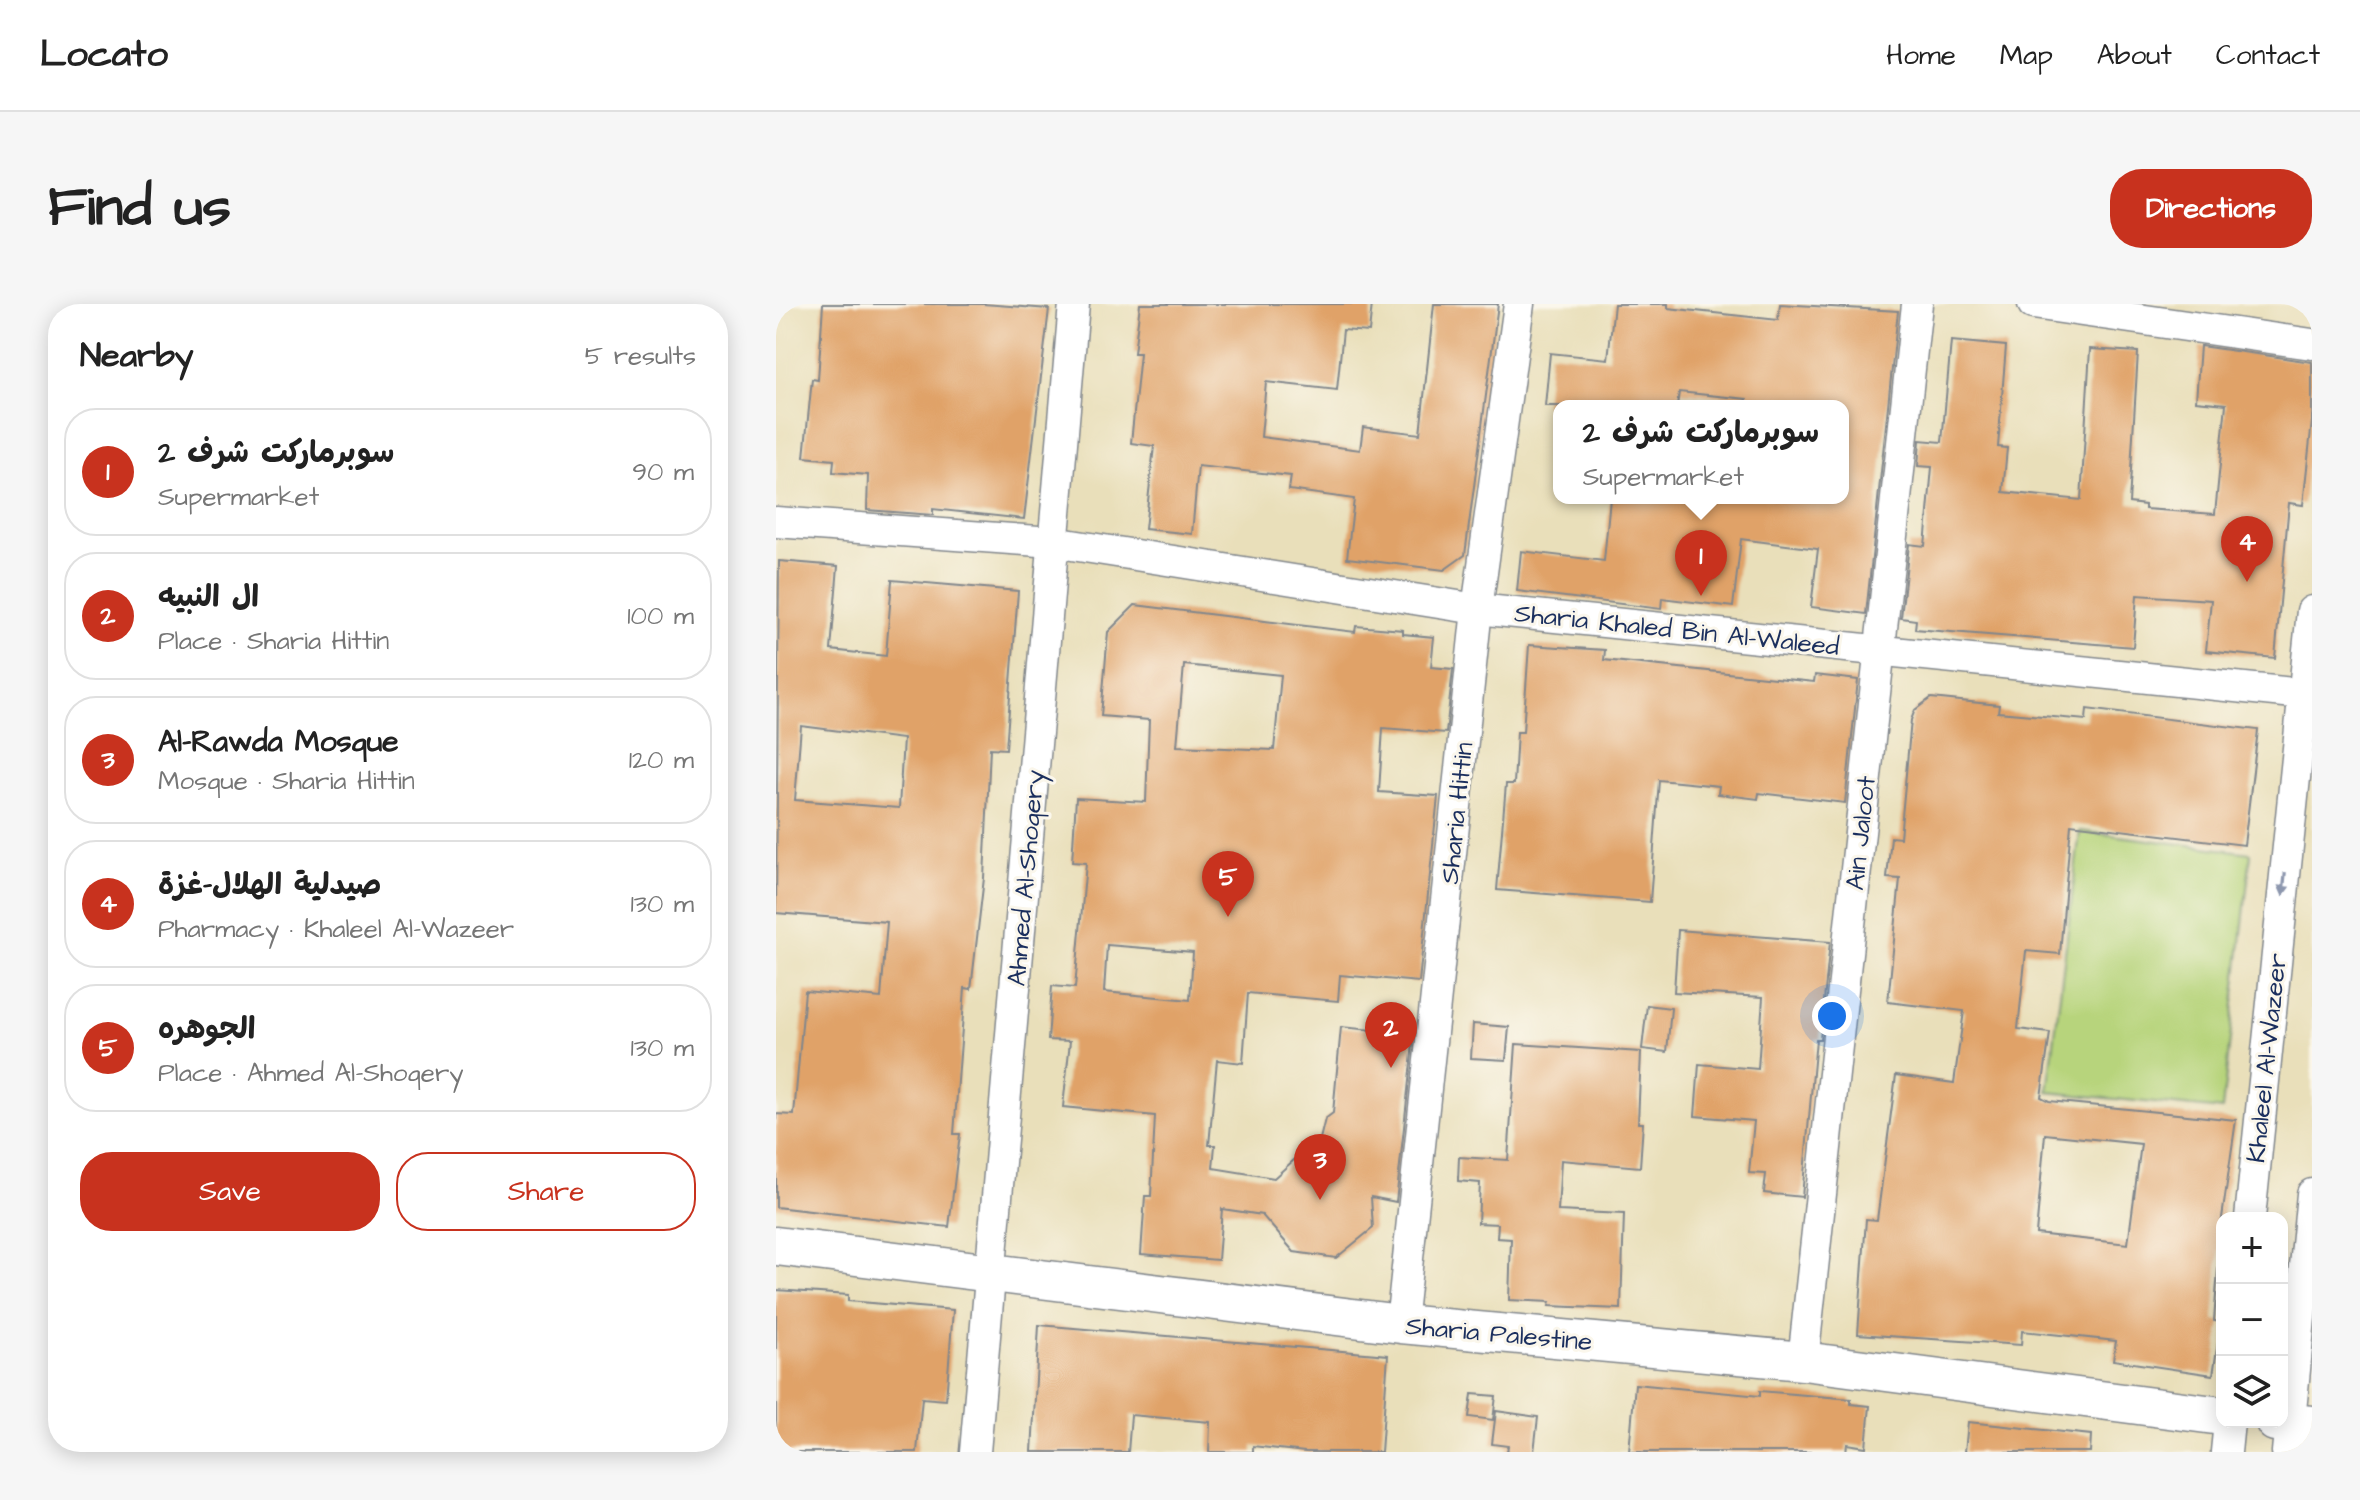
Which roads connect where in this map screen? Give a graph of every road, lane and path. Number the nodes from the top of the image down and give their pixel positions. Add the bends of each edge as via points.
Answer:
1 (1074, 304) edge
2 (1519, 304) edge
3 (1917, 304) edge
4 (2033, 304) edge
5 (2312, 344) edge
6 (776, 522) edge
7 (1053, 542) junction
8 (1477, 609) junction
9 (2312, 611) edge
10 (1880, 649) junction
11 (2303, 694) junction
12 (2312, 1194) edge
13 (2251, 1212) edge
14 (776, 1246) edge
15 (992, 1274) junction
16 (1401, 1324) junction
17 (1803, 1361) junction
18 (2216, 1415) edge
19 (2228, 1428) edge
20 (2291, 1431) edge
21 (975, 1452) edge
22 (2226, 1452) edge

1 - 7 street, Ahmed Al-Shoqery
2 - 8 street, Sharia Hittin
3 - 10 street, Ain Jaloot
4 - 5 street
6 - 7 street, Sharia Khaled Bin Al-Waleed
7 - 8 street, Sharia Khaled Bin Al-Waleed
7 - 15 street, Ahmed Al-Shoqery
8 - 10 street, Sharia Khaled Bin Al-Waleed
8 - 16 street, Sharia Hittin
9 - 11 street, Khaleel Al-Wazeer
10 - 11 street, Sharia Khaled Bin Al-Waleed
10 - 17 street, Ain Jaloot
11 -> 13 street, Khaleel Al-Wazeer
12 - 20 street
14 - 15 street, Sharia Palestine
15 - 16 street, Sharia Palestine
15 - 21 street, Ahmed Al-Shoqery
16 - 17 street, Sharia Palestine
17 - 18 street, Sharia Palestine
19 - 22 street

